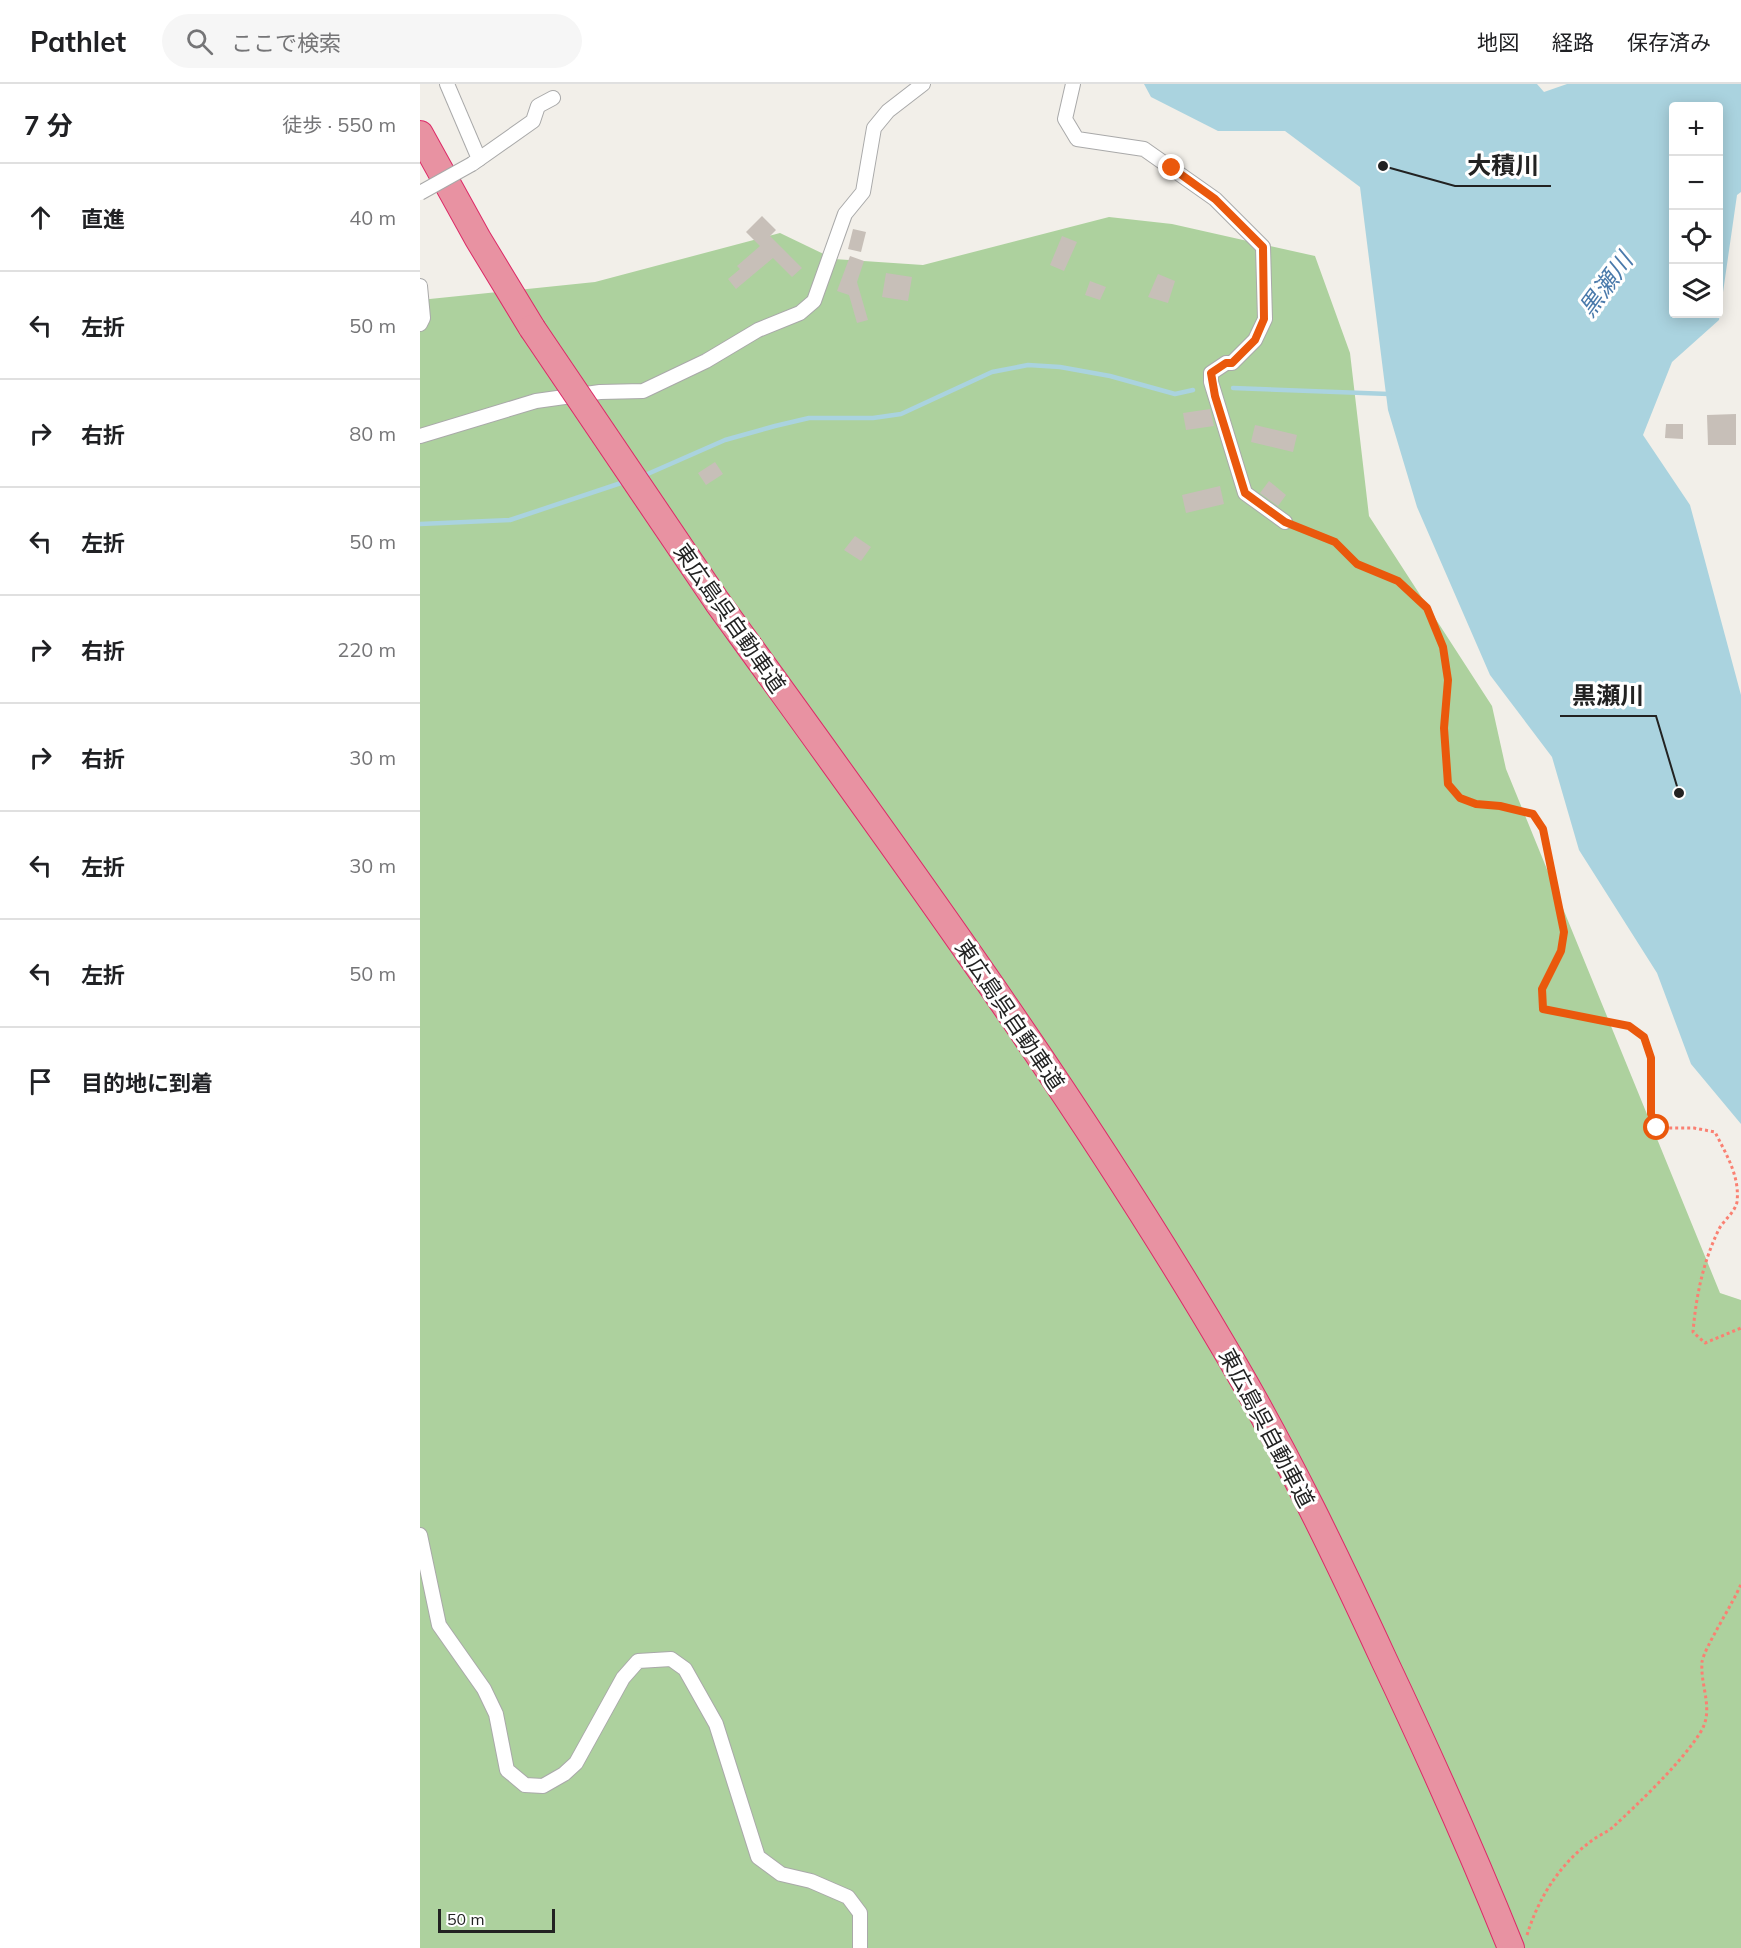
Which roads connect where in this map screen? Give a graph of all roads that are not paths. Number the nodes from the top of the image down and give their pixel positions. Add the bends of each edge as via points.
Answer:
1 (447, 84) edge
2 (923, 84) edge
3 (1073, 84) edge
4 (553, 99) dead end
5 (420, 134) edge
6 (475, 162) junction
7 (420, 193) edge
8 (420, 286) edge
9 (420, 324) edge
10 (420, 435) edge
11 (1285, 522) road end
12 (420, 1535) edge
13 (1517, 1946) edge
14 (860, 1948) edge

1 - 6 street
2 - 10 street via 888,111 874,129 863,192 845,214 814,302 800,313 758,330 706,361 643,391 600,392 536,401
3 - 11 street via 1065,119 1077,139 1144,149 1215,199 1263,247 1264,319 1255,340 1232,363 1211,373 1211,382 1245,493
4 - 6 street via 538,106 533,121
5 - 13 highway, 東広島呉自動車道, bridge via 532,328 718,603 1060,1088 1232,1360 1362,1613
6 - 7 street, bridge
8 - 9 street
12 - 14 street via 439,1625 492,1706 507,1770 525,1785 543,1786 564,1774 576,1763 622,1678 638,1661 671,1659 685,1670 716,1724 758,1857 781,1874 811,1881 848,1897 860,1913

